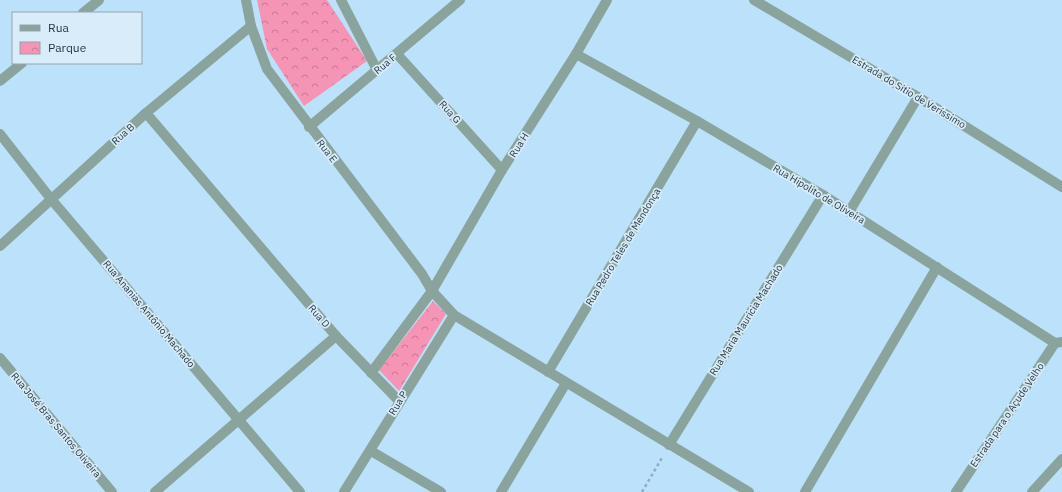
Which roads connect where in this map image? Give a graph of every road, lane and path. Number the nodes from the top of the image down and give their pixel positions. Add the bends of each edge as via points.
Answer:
1 (99, 0) edge
2 (246, 0) edge
3 (341, 0) edge
4 (460, 0) edge
5 (607, 0) edge
6 (754, 0) edge
7 (84, 12) edge
8 (251, 26) junction
9 (397, 54) junction
10 (576, 54) junction
11 (21, 64) edge
12 (378, 70) junction
13 (0, 81) edge
14 (918, 97) junction
15 (146, 114) junction
16 (697, 121) junction
17 (309, 127) junction
18 (0, 134) edge
19 (502, 170) junction
20 (1062, 187) edge
21 (822, 195) junction
22 (51, 199) junction
23 (849, 212) junction
24 (0, 246) edge
25 (937, 267) junction
26 (432, 291) junction
27 (454, 315) junction
28 (336, 336) junction
29 (1059, 343) edge
30 (0, 358) edge
31 (548, 372) junction
32 (371, 373) junction
33 (566, 383) junction
34 (399, 401) junction
35 (239, 420) junction
36 (669, 445) junction
37 (371, 451) junction
38 (1062, 459) edge
39 (112, 492) edge
40 (155, 492) edge
41 (300, 492) edge
42 (344, 492) edge
43 (440, 492) edge
44 (501, 492) edge
45 (642, 492) edge
46 (749, 492) edge
47 (805, 492) edge
48 (956, 492) edge
49 (1032, 492) edge

1 - 7 street
2 - 8 street, Rua E
3 - 12 street
4 - 9 street, Rua F
5 - 10 street, Rua H
6 - 14 street, Estrada do Sítio de Veríssimo
8 - 15 street, Rua B
8 - 17 street, Rua E via 267,69
9 - 12 street, Rua F
9 - 19 street, Rua G
10 - 16 street, Rua Hipolito de Oliveira
10 - 19 street, Rua H
11 - 13 street
12 - 17 street, Rua F
14 - 20 street, Estrada do Sítio de Veríssimo
14 - 23 street
15 - 22 street, Rua B
15 - 28 street, Rua D
16 - 21 street, Rua Hipolito de Oliveira
16 - 31 street, Rua Pedro Teles de Mendonça
17 - 26 street, Rua E via 422,274
18 - 22 street, Rua Ananias Antônio Machado
19 - 26 street, Rua H
21 - 23 street, Rua Hipolito de Oliveira
21 - 36 street, Rua Maria Mauricia Machado
22 - 24 street, Rua B
22 - 35 street, Rua Ananias Antônio Machado
23 - 25 street, Rua Hipolito de Oliveira
25 - 29 street, Rua Hipolito de Oliveira
25 - 47 street
26 - 27 street
26 - 32 street, Rua H
27 - 31 street
27 - 34 street, Rua P
28 - 32 street
28 - 35 street, Rua D
29 - 48 street, Estrada para o Açude Velho
30 - 39 street, Rua José Bras Santos Oliveira
31 - 33 street
32 - 34 street
33 - 36 street
33 - 44 street
34 - 37 street, Rua P
35 - 40 street, Rua D
35 - 41 street, Rua Ananias Antônio Machado
36 - 45 path
36 - 46 street
37 - 42 street, Rua P
37 - 43 street
38 - 49 street

